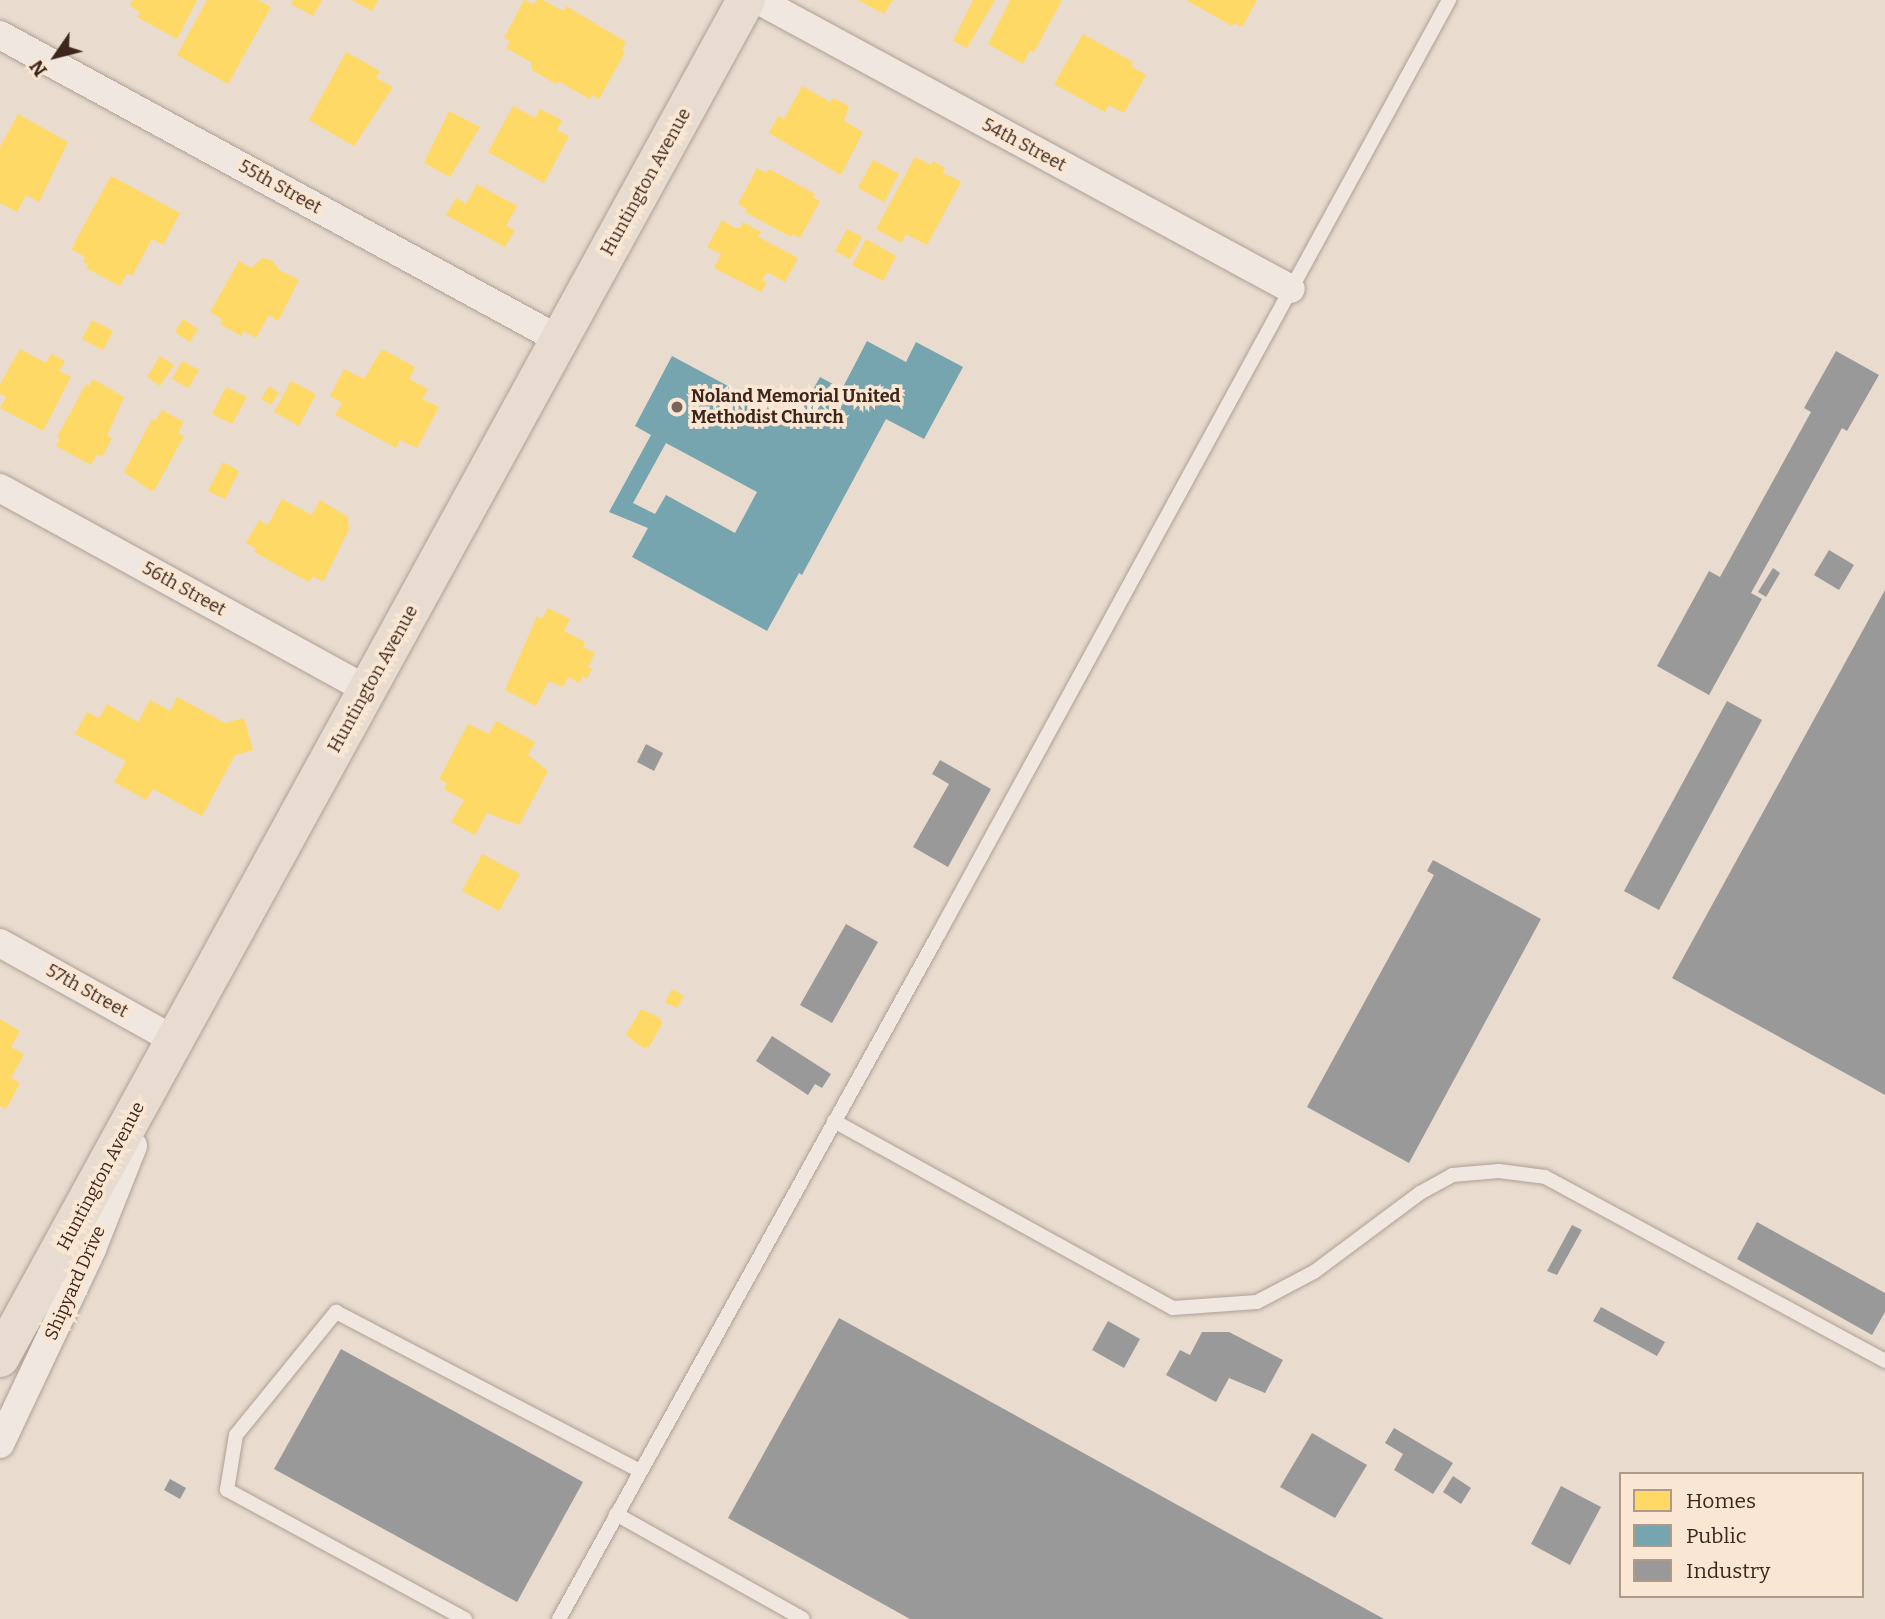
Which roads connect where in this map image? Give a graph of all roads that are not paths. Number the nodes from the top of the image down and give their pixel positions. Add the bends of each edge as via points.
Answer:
1 (746, 0) edge
2 (758, 0) edge
3 (1449, 0) edge
4 (0, 35) edge
5 (1291, 289) junction
6 (560, 340) junction
7 (0, 488) edge
8 (367, 690) junction
9 (0, 943) edge
10 (174, 1040) junction
11 (834, 1121) junction
12 (0, 1358) edge
13 (1885, 1362) edge
14 (0, 1444) edge
15 (640, 1471) junction
16 (616, 1514) junction
17 (465, 1619) edge
18 (559, 1619) edge
19 (803, 1619) edge

1 - 6 main road, Huntington Avenue
2 - 5 street, 54th Street
3 - 5 lane
4 - 6 street, 55th Street
5 - 11 lane
6 - 8 main road, Huntington Avenue
7 - 8 street, 56th Street
8 - 10 main road, Huntington Avenue
9 - 10 street, 57th Street
10 - 12 main road, Huntington Avenue
10 - 14 street, Shipyard Drive via 92,1249
11 - 13 lane via 1173,1308 1257,1302 1314,1272 1420,1193 1452,1175 1499,1171 1545,1177
11 - 15 lane
15 - 16 lane
15 - 17 lane via 336,1312 236,1435 227,1490
16 - 18 lane
16 - 19 lane

